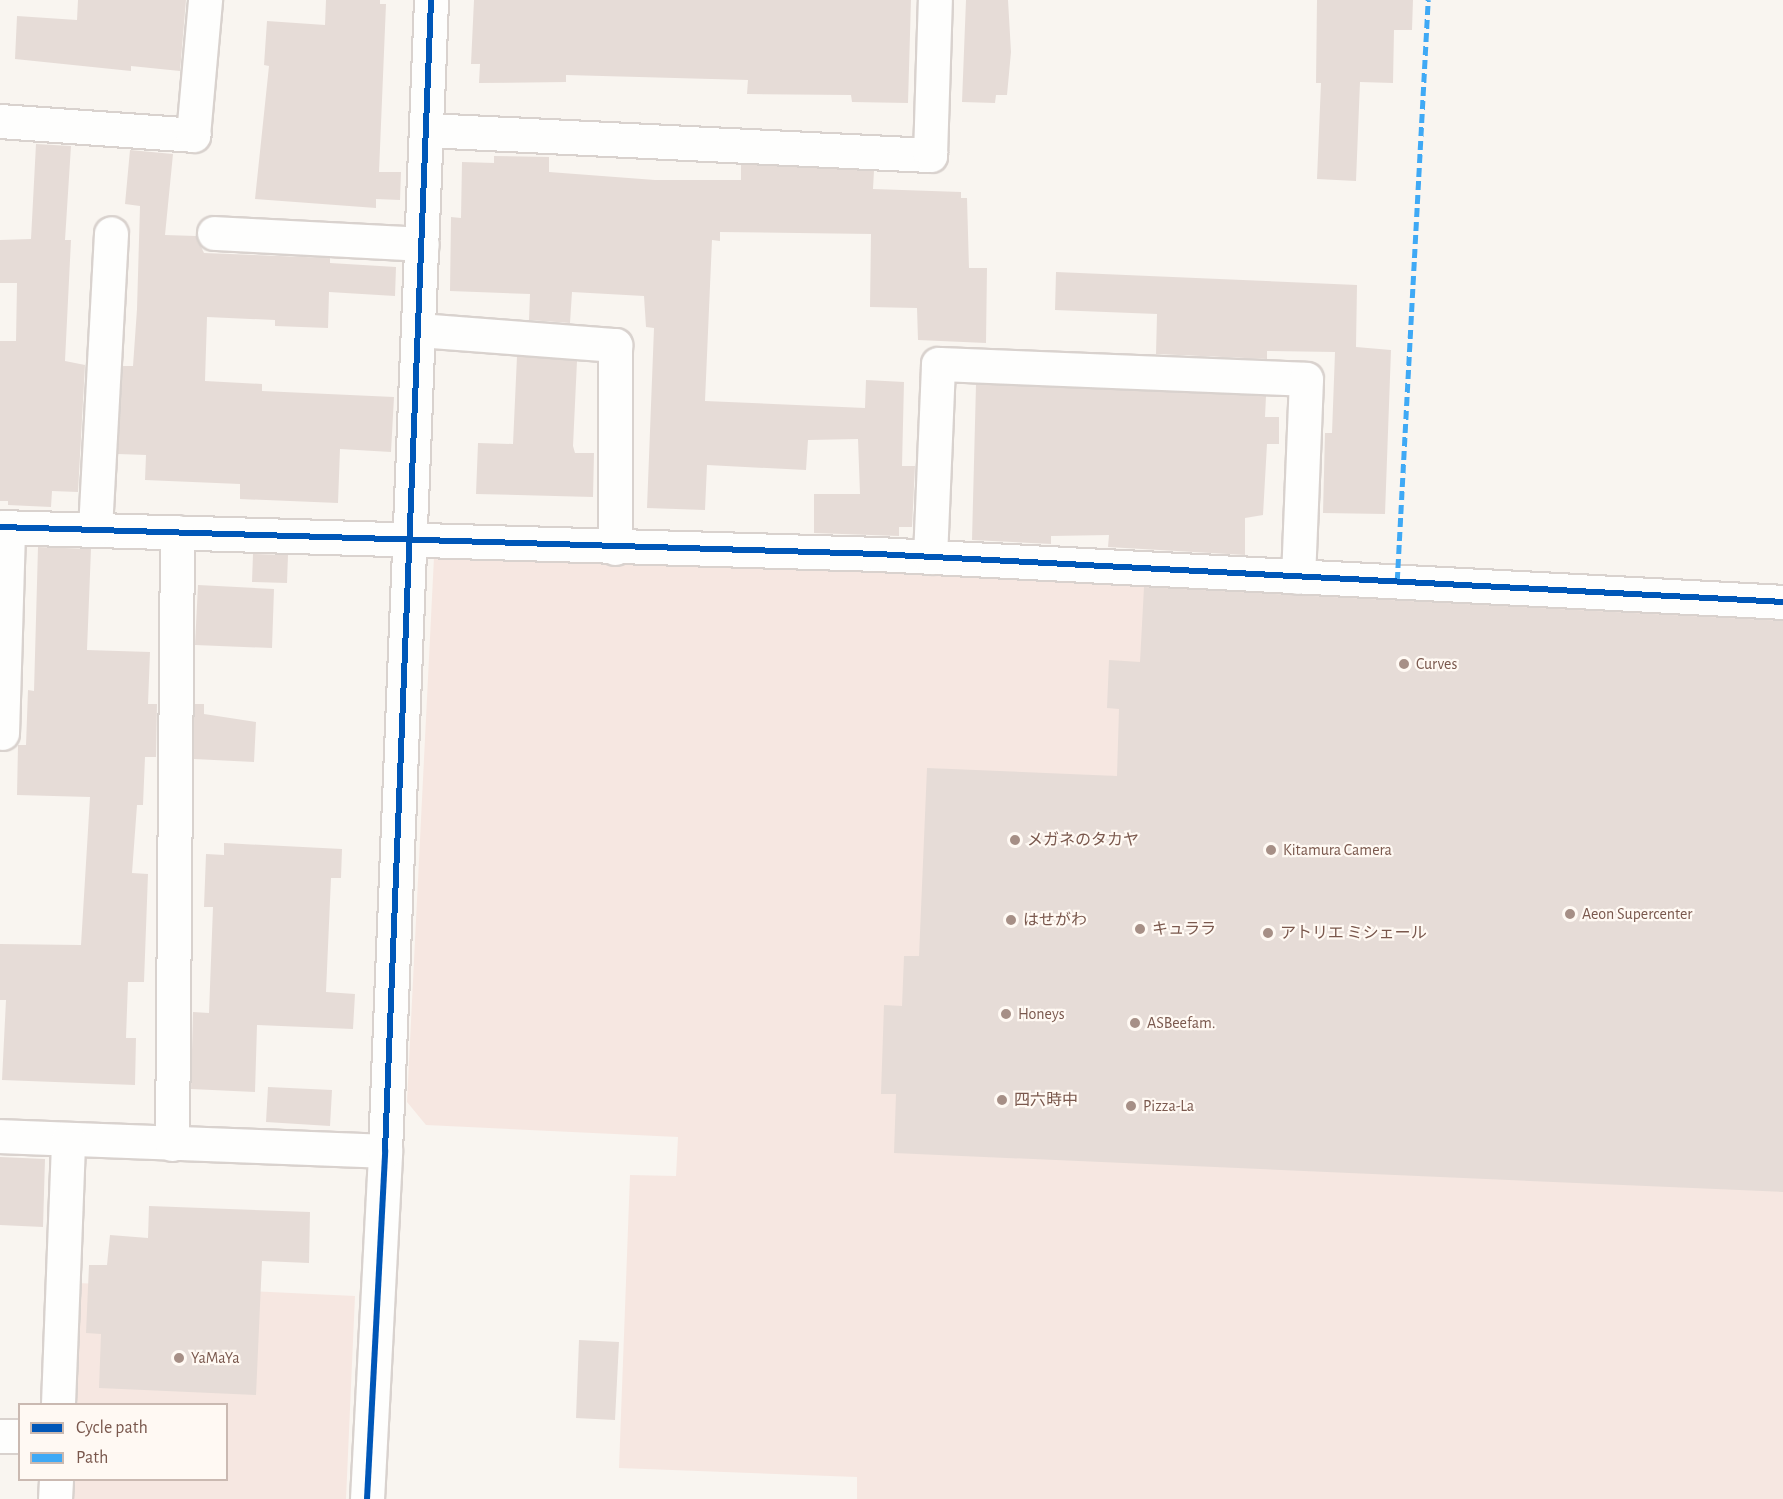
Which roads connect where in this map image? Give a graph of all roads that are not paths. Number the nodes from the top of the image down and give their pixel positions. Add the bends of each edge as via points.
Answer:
1 (205, 0) edge
2 (431, 0) edge
3 (935, 0) edge
4 (0, 121) edge
5 (427, 130) junction
6 (111, 233) dead end
7 (214, 233) dead end
8 (422, 244) junction
9 (419, 330) junction
10 (4, 527) edge
11 (95, 529) junction
12 (177, 532) junction
13 (408, 542) junction
14 (615, 548) junction
15 (930, 557) junction
16 (1298, 577) junction
17 (1783, 602) edge
18 (2, 733) dead end
19 (0, 1136) edge
20 (68, 1139) junction
21 (172, 1144) junction
22 (385, 1151) junction
23 (58, 1403) edge
24 (0, 1436) edge
25 (18, 1436) edge
26 (56, 1481) edge
27 (55, 1499) edge
28 (367, 1499) edge

1 - 4 street via 193,135
2 - 5 street
3 - 5 street via 930,155
5 - 8 street
6 - 11 street
7 - 8 street
8 - 9 street
9 - 13 street
9 - 14 street via 615,345
10 - 11 street
10 - 18 street
11 - 12 street
12 - 13 street
12 - 21 street
13 - 14 street
13 - 22 street
14 - 15 street
15 - 16 street
15 - 16 street via 938,363 1306,379
16 - 17 street
19 - 20 street
20 - 21 street
20 - 23 street
21 - 22 street
22 - 28 street
24 - 25 street
26 - 27 street

